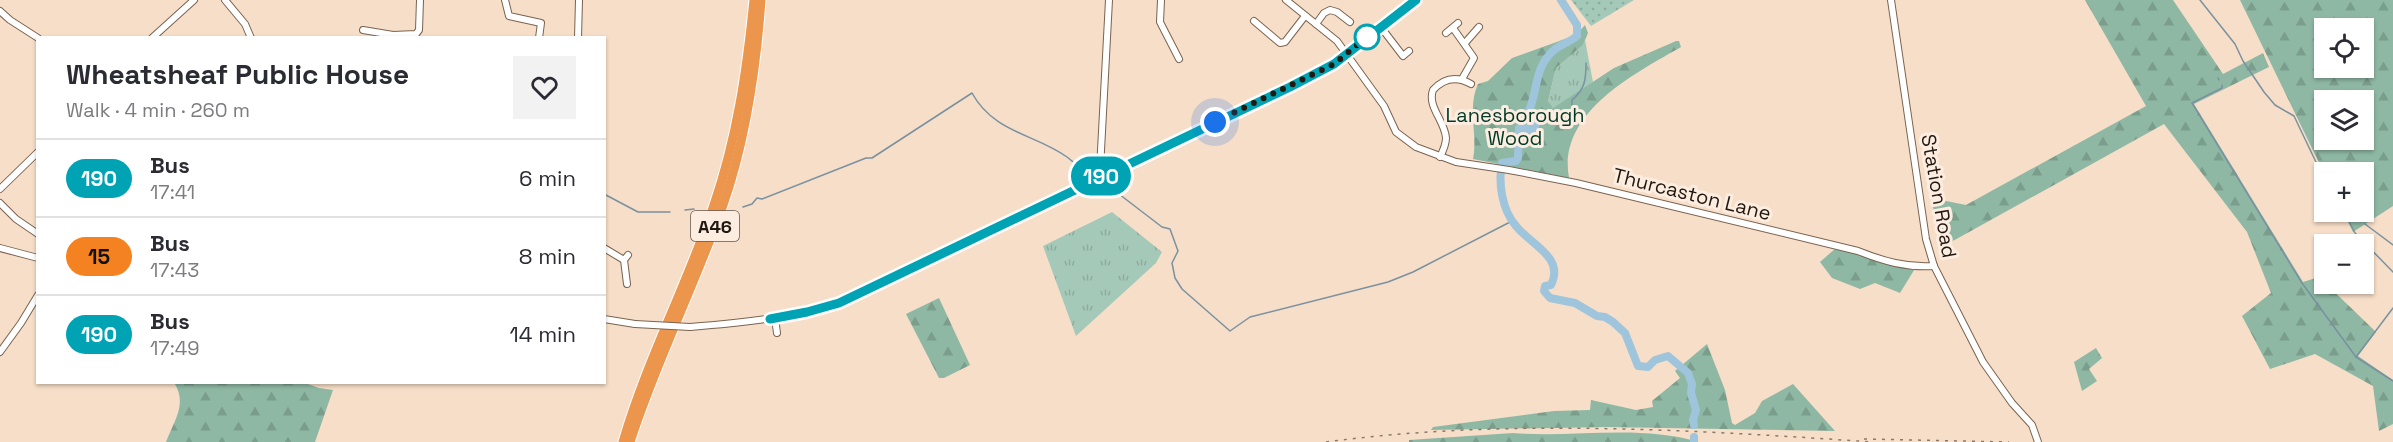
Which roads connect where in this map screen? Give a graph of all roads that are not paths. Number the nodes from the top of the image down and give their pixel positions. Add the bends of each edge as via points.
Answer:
1 (194, 0) edge
2 (225, 0) edge
3 (420, 0) edge
4 (505, 0) edge
5 (579, 0) edge
6 (754, 0) edge
7 (762, 0) edge
8 (1108, 0) edge
9 (1161, 0) edge
10 (1286, 0) edge
11 (1416, 0) edge
12 (1891, 0) edge
13 (0, 11) edge
14 (1305, 16) junction
15 (1254, 21) dead end
16 (1350, 22) dead end
17 (1316, 24) junction
18 (1380, 26) junction
19 (1479, 27) dead end
20 (1446, 33) dead end
21 (154, 36) edge
22 (250, 36) edge
23 (361, 36) edge
24 (539, 36) edge
25 (578, 36) edge
26 (36, 37) edge
27 (1465, 43) junction
28 (1345, 54) junction
29 (1403, 56) dead end
30 (1179, 60) dead end
31 (1462, 79) junction
32 (1471, 84) dead end
33 (36, 154) edge
34 (1440, 157) junction
35 (1102, 176) junction
36 (0, 189) edge
37 (0, 204) edge
38 (36, 233) edge
39 (0, 248) edge
40 (606, 249) edge
41 (36, 257) edge
42 (1934, 266) junction
43 (627, 284) dead end
44 (36, 298) edge
45 (772, 318) junction
46 (606, 319) edge
47 (777, 333) dead end
48 (0, 352) edge
49 (2038, 439) edge
50 (623, 442) edge
51 (630, 442) edge

1 - 21 street
2 - 22 street
3 - 23 street via 416,34 385,35 364,28
4 - 24 street via 509,16 541,23
5 - 25 street
6 - 50 highway, A46 via 746,75 725,170 704,235 642,380
7 - 51 highway, A46 via 747,115 729,188
8 - 35 street
9 - 30 street via 1160,22
10 - 14 street, Thurcaston Lane
11 - 18 street
12 - 42 street, Station Road via 1926,239
13 - 26 street
14 - 15 street via 1280,43
14 - 17 street, Thurcaston Lane
16 - 17 street via 1330,10
17 - 28 street, Thurcaston Lane via 1337,41
18 - 28 street
18 - 29 street
19 - 27 street
20 - 27 street via 1456,25
27 - 31 street via 1474,58
28 - 34 street, Thurcaston Lane via 1378,98 1397,134
28 - 35 street via 1290,87
31 - 32 street
31 - 34 street via 1442,82 1431,96 1446,135
33 - 36 street
34 - 42 street, Thurcaston Lane via 1576,183 1898,264
35 - 45 street via 839,303
37 - 38 street
39 - 41 street
40 - 43 street via 626,257
42 - 49 street, Station Road via 1983,362 2032,425
44 - 48 street
45 - 46 street, bridge via 690,327
45 - 47 street

